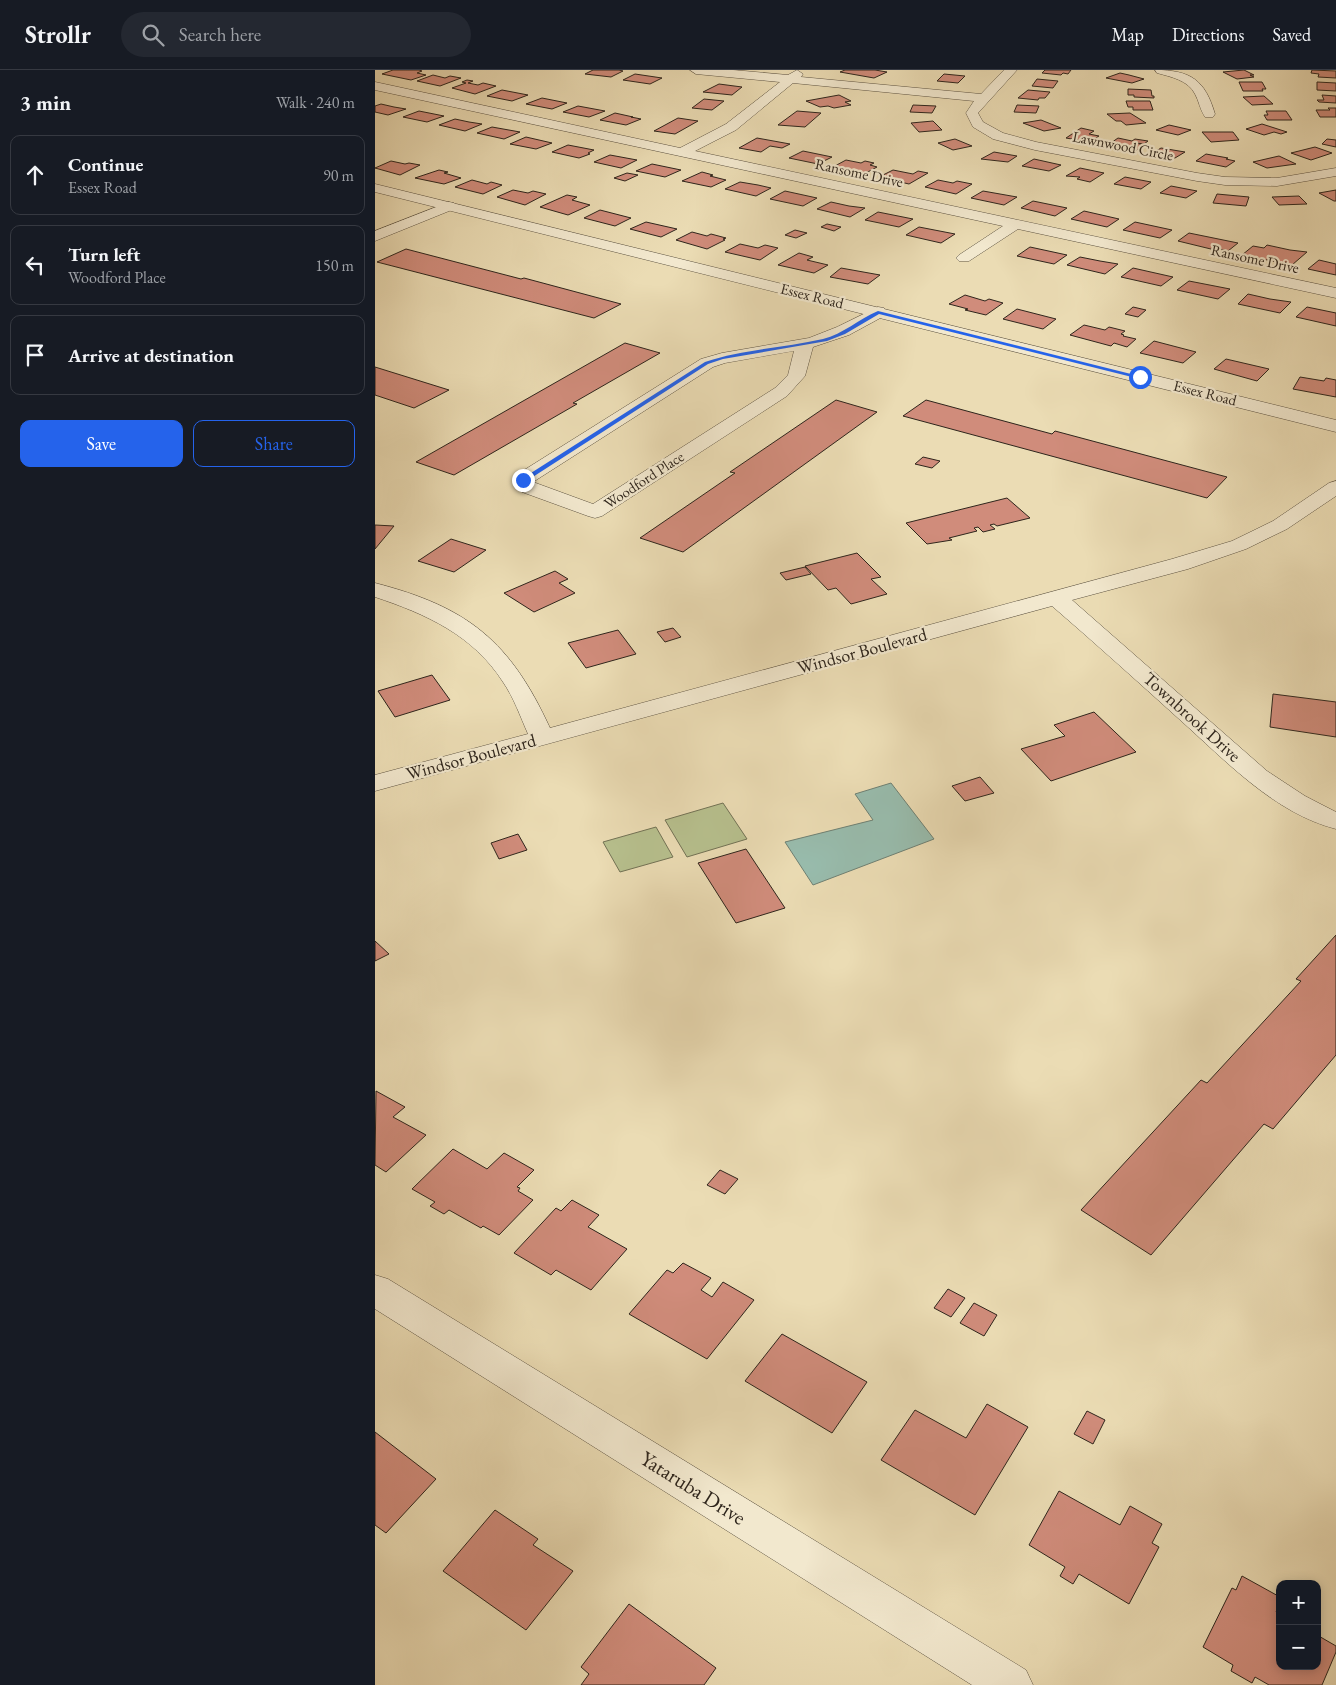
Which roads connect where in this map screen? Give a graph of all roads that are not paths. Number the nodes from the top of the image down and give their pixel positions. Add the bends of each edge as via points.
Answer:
1 (696, 70) edge
2 (802, 70) edge
3 (1011, 70) edge
4 (1161, 70) edge
5 (790, 80) junction
6 (375, 86) edge
7 (983, 98) junction
8 (1209, 114) dead end
9 (682, 152) junction
10 (1336, 172) edge
11 (375, 188) edge
12 (449, 206) junction
13 (1016, 224) junction
14 (375, 236) edge
15 (964, 258) dead end
16 (1336, 293) edge
17 (878, 312) junction
18 (805, 344) junction
19 (1336, 426) edge
20 (1336, 487) edge
21 (375, 590) edge
22 (1058, 599) junction
23 (542, 737) junction
24 (375, 783) edge
25 (1336, 821) edge
26 (375, 1290) edge
27 (1011, 1685) edge

1 - 5 street
2 - 5 street
3 - 7 street, Lawnwood Circle
4 - 8 street via 1198,87 1204,94
5 - 7 street
5 - 9 street via 731,127
6 - 9 street, Ransome Drive
7 - 10 street, Lawnwood Circle via 972,113 978,124 999,136 1035,146 1225,181 1277,182
9 - 13 street, Ransome Drive
11 - 12 street, Essex Road
12 - 14 street
12 - 17 street, Essex Road
13 - 15 street
13 - 16 street, Ransome Drive
17 - 18 street, Woodford Place via 843,333
17 - 19 street, Essex Road
18 - 18 street, Woodford Place via 796,376 781,392 595,512 524,484 523,480 528,476 707,363
20 - 22 street, Windsor Boulevard via 1280,525 1239,545
21 - 23 street via 422,604 463,626 491,649 515,683
22 - 23 street, Windsor Boulevard
22 - 25 street, Townbrook Drive via 1258,776 1320,816
23 - 24 street, Windsor Boulevard
26 - 27 street, Yataruba Drive

